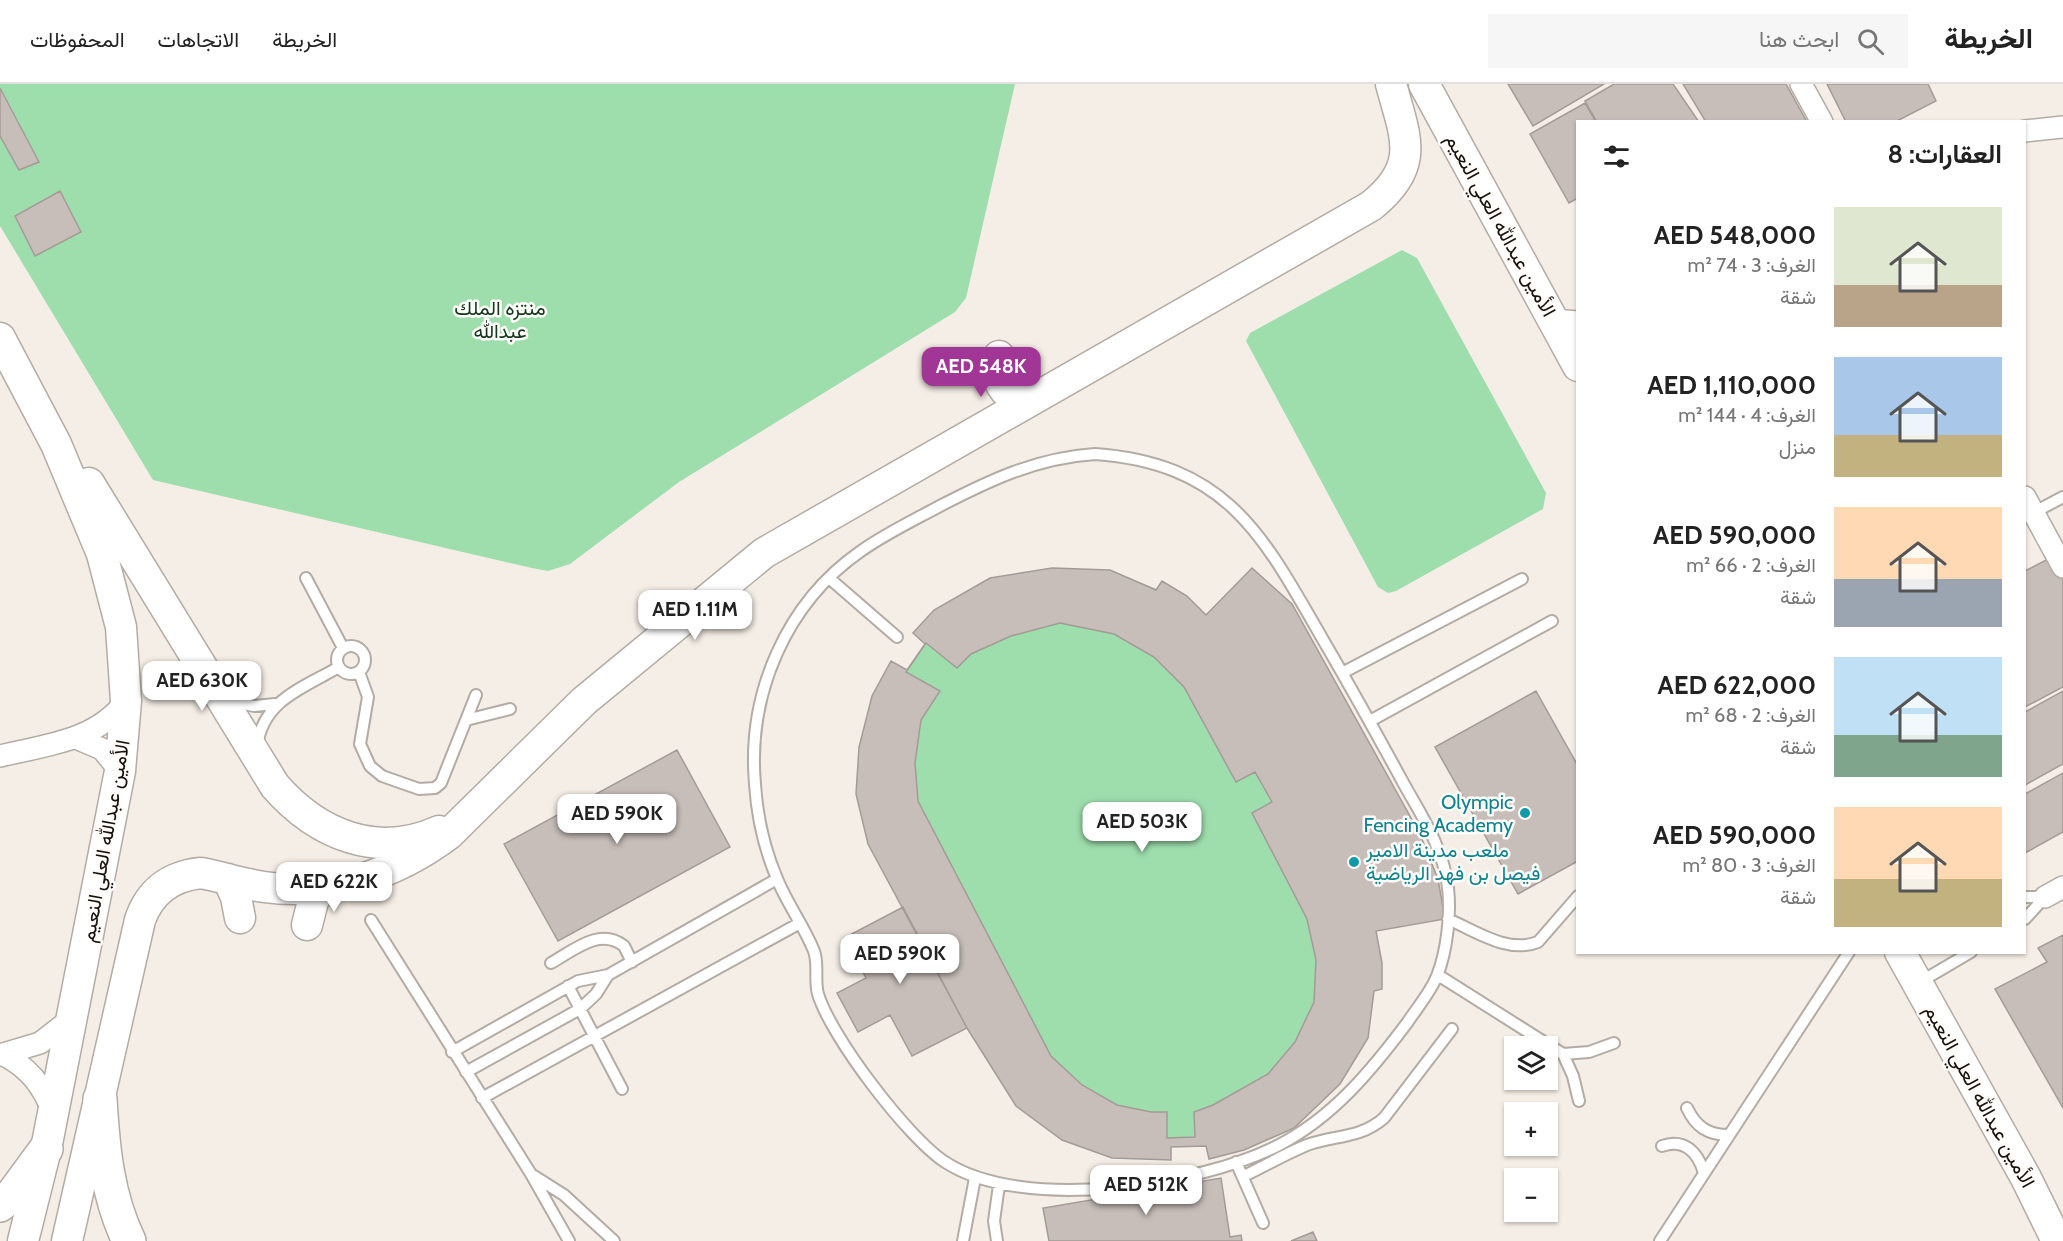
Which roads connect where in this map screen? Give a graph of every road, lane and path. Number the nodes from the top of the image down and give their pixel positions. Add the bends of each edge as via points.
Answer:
1 (1391, 84) edge
2 (1424, 84) edge
3 (1801, 84) edge
4 (1821, 120) edge
5 (2063, 127) edge
6 (2026, 131) edge
7 (1566, 321) edge
8 (0, 339) edge
9 (999, 356) dead end
10 (1576, 358) edge
11 (34, 401) junction
12 (1027, 402) junction
13 (2063, 497) edge
14 (2028, 505) edge
15 (2063, 567) edge
16 (306, 578) dead end
17 (829, 578) junction
18 (1522, 579) dead end
19 (1552, 621) dead end
20 (897, 637) dead end
21 (343, 648) junction
22 (339, 667) junction
23 (359, 672) junction
24 (1342, 673) junction
25 (476, 695) dead end
26 (222, 699) junction
27 (126, 701) junction
28 (275, 704) junction
29 (510, 709) dead end
30 (466, 720) junction
31 (1370, 721) junction
32 (76, 738) junction
33 (0, 756) edge
34 (256, 756) junction
35 (120, 771) junction
36 (466, 818) junction
37 (228, 879) junction
38 (777, 879) junction
39 (322, 887) junction
40 (2044, 894) edge
41 (1576, 898) edge
42 (240, 918) dead end
43 (2026, 918) edge
44 (1448, 919) junction
45 (371, 920) dead end
46 (800, 923) junction
47 (307, 925) dead end
48 (1848, 954) edge
49 (1903, 954) edge
50 (1968, 954) edge
51 (632, 962) junction
52 (551, 963) dead end
53 (608, 975) junction
54 (1438, 975) junction
55 (1918, 984) junction
56 (568, 986) junction
57 (580, 1009) junction
58 (71, 1019) junction
59 (1452, 1029) dead end
60 (594, 1036) junction
61 (1614, 1043) dead end
62 (452, 1052) junction
63 (1563, 1054) junction
64 (1, 1055) edge
65 (466, 1072) junction
66 (622, 1089) dead end
67 (482, 1098) junction
68 (100, 1099) junction
69 (1579, 1101) dead end
70 (1687, 1108) dead end
71 (53, 1113) junction
72 (1729, 1135) junction
73 (1662, 1146) dead end
74 (46, 1149) junction
75 (1236, 1162) junction
76 (1704, 1173) junction
77 (531, 1174) junction
78 (1244, 1176) junction
79 (975, 1178) junction
80 (999, 1185) junction
81 (0, 1205) edge
82 (1263, 1223) dead end
83 (23, 1241) edge
84 (68, 1241) edge
85 (129, 1241) edge
86 (569, 1241) edge
87 (614, 1241) edge
88 (963, 1241) edge
89 (997, 1241) edge
90 (1660, 1241) edge
91 (2057, 1241) edge

1 - 12 main road via 1406,133 1406,150 1399,174 1385,195
2 - 7 main road, الأمين عبدالله العلي النعيم
3 - 4 street
5 - 6 street
7 - 10 main road, الأمين عبدالله العلي النعيم
8 - 11 main road, الأمين عبدالله العلي النعيم
9 - 12 main road via 999,382 1010,396
11 - 26 main road
11 - 27 main road, الأمين عبدالله العلي النعيم via 102,554 120,627
12 - 36 main road via 764,553 584,701
13 - 14 lane
14 - 15 street
16 - 21 lane
17 - 20 lane
17 - 24 lane via 860,552 986,482 1068,456 1122,456 1174,470 1221,496 1242,514 1275,557
17 - 38 lane via 802,608 781,642 756,719 756,799
18 - 24 lane
19 - 31 lane
21 - 22 lane via 337,657
21 - 23 lane via 355,646 365,655
22 - 23 lane via 348,674
22 - 28 lane
23 - 30 lane via 368,697 360,744 370,766 382,776 419,789 435,788 441,783
24 - 31 lane
25 - 30 lane
26 - 28 lane via 254,706
26 - 34 main road
27 - 32 street via 99,728
27 - 35 main road, الأمين عبدالله العلي النعيم
28 - 34 lane via 259,734
29 - 30 lane
31 - 44 lane via 1437,846 1444,864
32 - 33 street
32 - 35 street via 102,749
34 - 36 main road via 291,804 320,825 353,839 388,843 423,838
35 - 58 main road, الأمين عبدالله العلي النعيم
36 - 39 main road via 411,860 367,878
37 - 39 main road via 265,887
37 - 42 main road
37 - 68 main road via 201,873 181,877 162,886 145,907
38 - 46 lane
38 - 51 lane
39 - 47 main road via 313,901
40 - 43 lane
41 - 44 lane via 1538,942 1530,945 1502,943
44 - 54 lane
45 - 62 lane
46 - 60 lane
46 - 79 lane via 816,957 818,992 838,1034 905,1128 941,1160
48 - 72 lane
49 - 55 main road, الأمين عبدالله العلي النعيم
50 - 55 lane
51 - 52 lane via 624,946 605,938 590,941
51 - 53 lane
53 - 56 lane
53 - 57 lane
54 - 63 lane
54 - 75 lane via 1399,1034 1347,1096 1278,1145
55 - 91 main road, الأمين عبدالله العلي النعيم
56 - 57 lane
56 - 62 lane
57 - 60 lane
57 - 65 lane
58 - 64 street via 40,1043
58 - 71 main road, الأمين عبدالله العلي النعيم
59 - 78 lane via 1374,1127 1349,1137 1304,1146
60 - 66 lane
60 - 67 lane
61 - 63 lane via 1589,1052
62 - 65 lane
63 - 69 lane
64 - 71 street via 14,1060 35,1078
65 - 67 lane
67 - 77 lane
68 - 84 main road
68 - 85 main road via 107,1175
70 - 72 lane via 1708,1132
71 - 74 main road, الأمين عبدالله العلي النعيم
72 - 76 lane
73 - 76 lane via 1673,1142 1684,1145 1701,1161
74 - 81 main road via 13,1194
74 - 83 main road, الأمين عبدالله العلي النعيم
75 - 78 lane
75 - 80 lane via 1122,1187 1069,1191
76 - 90 lane
77 - 86 lane
77 - 87 lane via 564,1195
78 - 82 lane
79 - 80 lane
79 - 88 lane
80 - 89 lane via 994,1221

